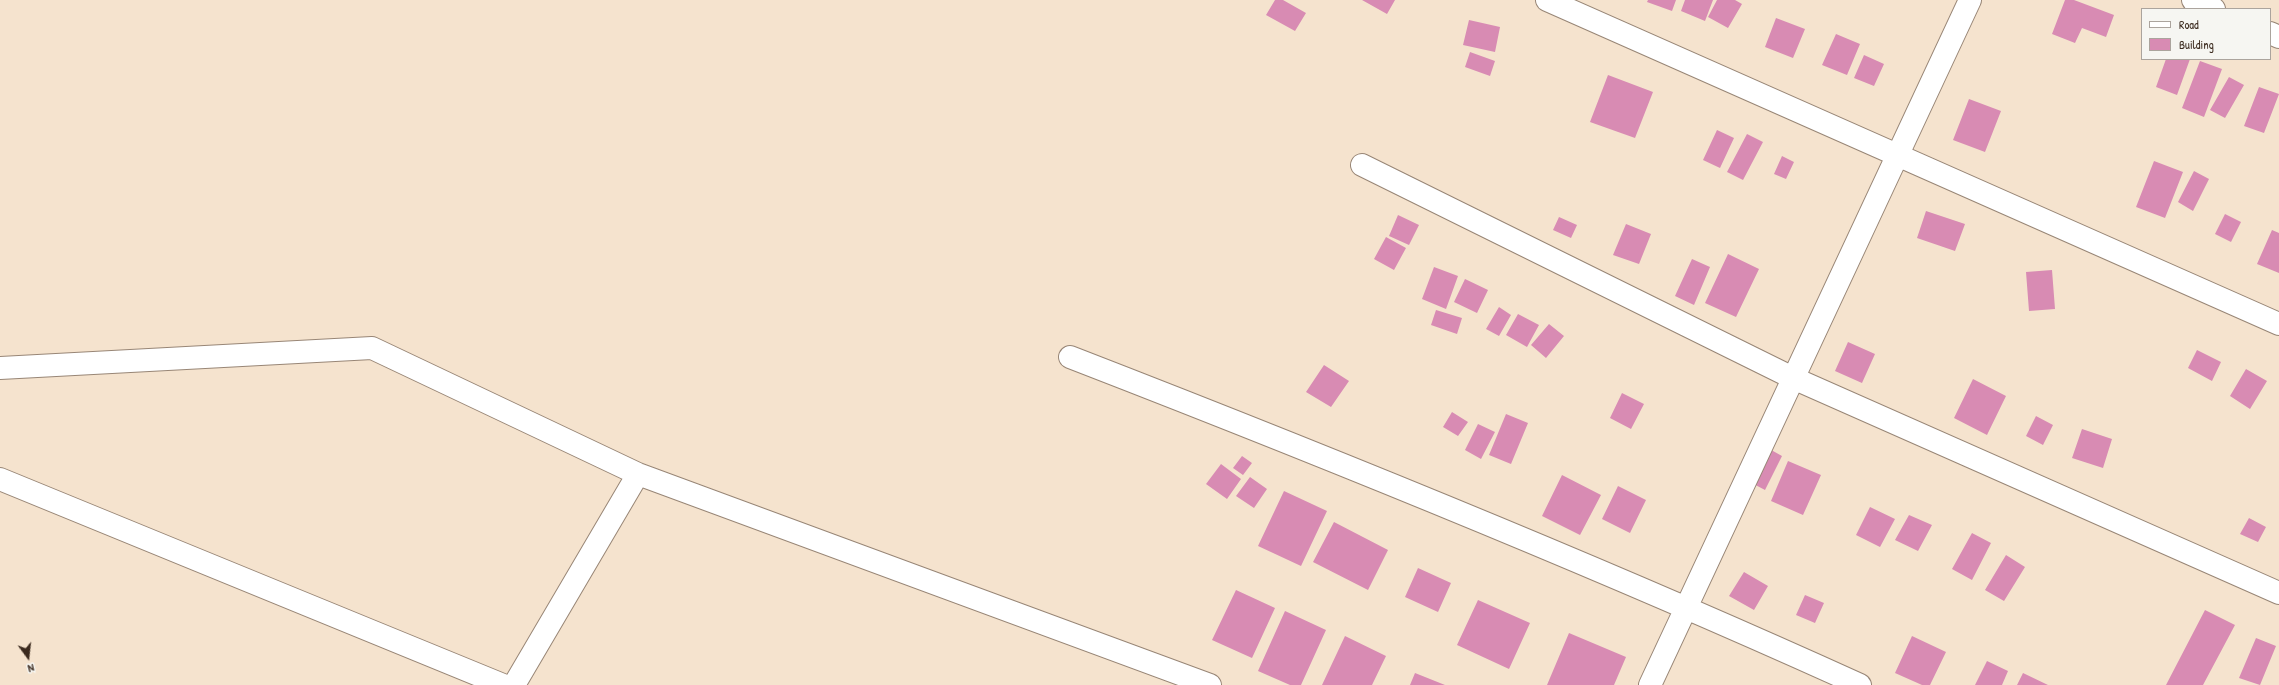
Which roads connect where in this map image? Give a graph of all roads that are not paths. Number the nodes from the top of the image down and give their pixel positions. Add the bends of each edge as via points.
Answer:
1 (1547, 0) edge
2 (1970, 0) edge
3 (2193, 0) edge
4 (2212, 8) edge
5 (1897, 154) junction
6 (1362, 165) dead end
7 (2279, 324) edge
8 (1070, 357) dead end
9 (0, 368) edge
10 (1793, 378) junction
11 (638, 474) junction
12 (0, 479) edge
13 (2279, 593) edge
14 (1686, 606) junction
15 (503, 685) edge
16 (514, 685) edge
17 (1210, 685) edge
18 (1650, 685) edge
19 (1860, 685) edge

1 - 5 street
2 - 5 street
3 - 4 street
5 - 7 street
5 - 10 street
6 - 10 street
8 - 14 street via 1304,447
9 - 11 street via 372,348
10 - 13 street
10 - 14 street
11 - 16 street
11 - 17 street
12 - 15 street
14 - 18 street
14 - 19 street

